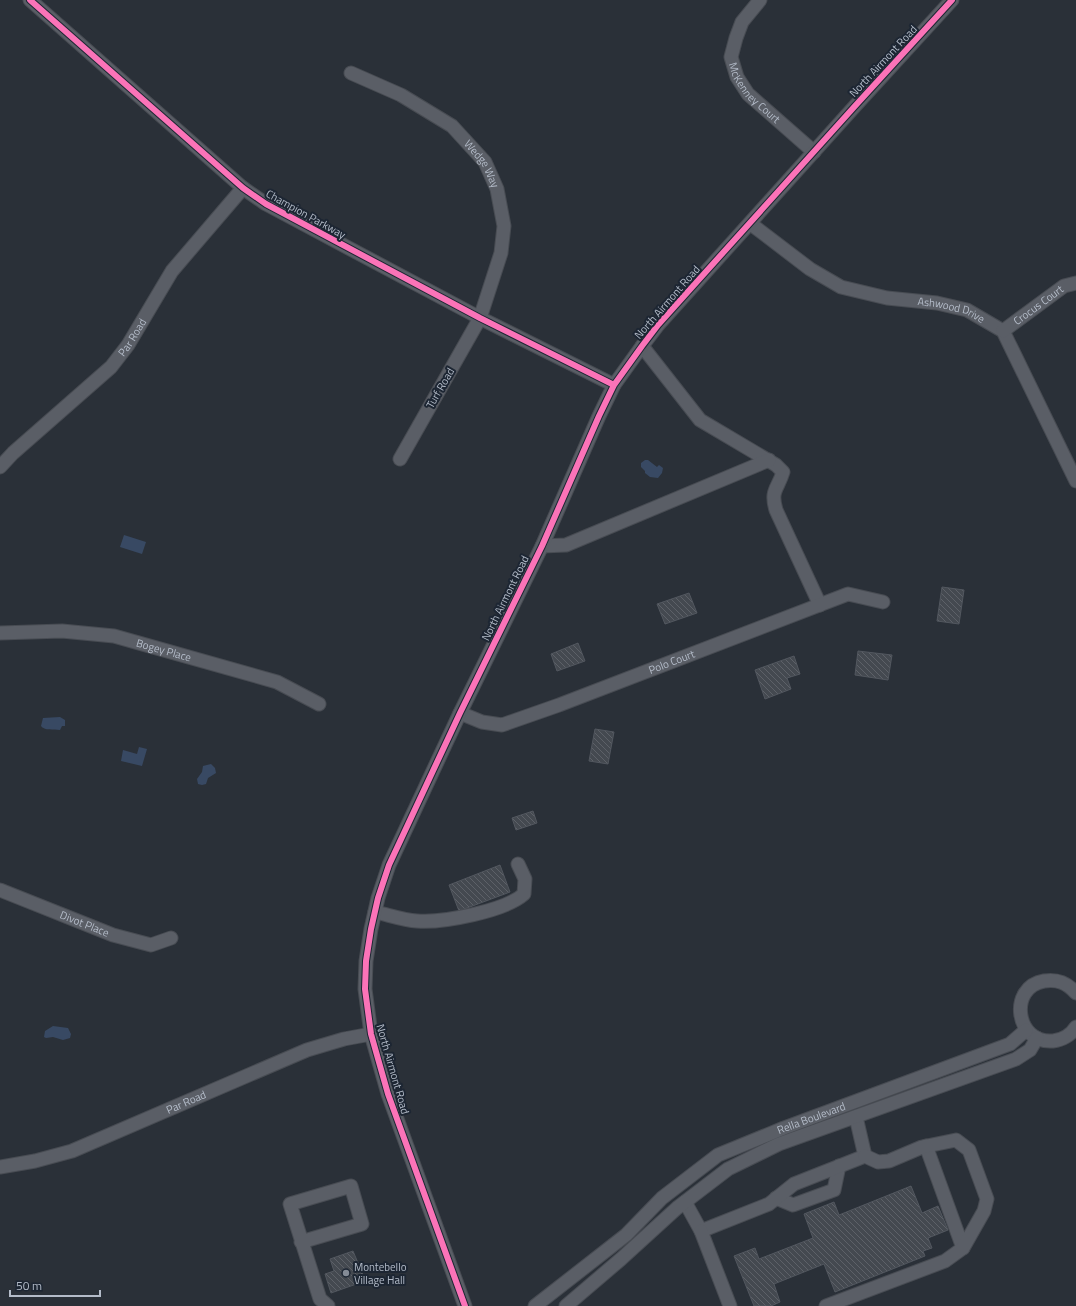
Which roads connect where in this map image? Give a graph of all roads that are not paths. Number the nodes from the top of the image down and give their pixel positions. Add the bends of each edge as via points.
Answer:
1 (30, 0) edge
2 (760, 0) edge
3 (952, 0) edge
4 (351, 73) dead end
5 (814, 152) junction
6 (243, 188) junction
7 (750, 224) junction
8 (1076, 283) edge
9 (480, 318) junction
10 (1003, 331) junction
11 (642, 346) junction
12 (614, 385) junction
13 (400, 459) dead end
14 (769, 460) junction
15 (0, 467) edge
16 (1076, 482) edge
17 (542, 546) junction
18 (883, 602) dead end
19 (820, 605) junction
20 (0, 632) edge
21 (319, 704) dead end
22 (460, 713) junction
23 (518, 864) dead end
24 (0, 890) edge
25 (375, 912) junction
26 (171, 938) dead end
27 (1076, 994) edge
28 (1076, 1027) edge
29 (1026, 1030) junction
30 (371, 1034) junction
31 (1037, 1038) junction
32 (904, 1083) junction
33 (909, 1098) junction
34 (856, 1117) junction
35 (926, 1146) junction
36 (718, 1155) junction
37 (865, 1156) junction
38 (839, 1166) junction
39 (0, 1167) edge
40 (725, 1170) junction
41 (776, 1198) junction
42 (685, 1202) junction
43 (701, 1230) junction
44 (626, 1235) junction
45 (301, 1242) junction
46 (636, 1245) junction
47 (963, 1248) junction
48 (328, 1306) edge
49 (465, 1306) edge
50 (535, 1306) edge
51 (566, 1306) edge
52 (730, 1306) edge
53 (826, 1306) edge

1 - 6 street, Champion Parkway
2 - 5 street, McKenney Court via 742,22 736,38 731,57 737,77 748,94
3 - 5 street, North Airmont Road
4 - 9 street, Wedge Way via 401,95 452,126 485,162 497,189 504,226 501,253
5 - 7 street, North Airmont Road
6 - 9 street, Champion Parkway via 266,204
6 - 15 street, Par Road via 172,271 128,345 111,366 12,453
7 - 10 street, Ashwood Drive via 810,270 842,287 887,298 937,303 967,310
7 - 11 street, North Airmont Road
8 - 10 street, Crocus Court via 1064,286
9 - 12 street, Champion Parkway
9 - 13 street, Turf Road
10 - 16 street
11 - 12 street, North Airmont Road
11 - 14 street via 700,420
12 - 17 street, North Airmont Road
14 - 17 street via 566,545
14 - 19 street via 783,472 773,494 776,510
17 - 22 street, North Airmont Road
18 - 19 street, Polo Court via 848,594
19 - 22 street, Polo Court via 502,725 482,722
20 - 21 street, Bogey Place via 62,630 114,636 277,682
22 - 25 street, North Airmont Road via 389,865
23 - 25 street via 525,879 524,894 508,903 476,914 450,920 417,921
24 - 26 street, Divot Place via 113,935 151,945
25 - 30 street, North Airmont Road via 366,961 365,989
27 - 29 street via 1071,987 1062,982 1038,982 1026,992 1021,1001 1021,1020
28 - 31 street via 1068,1036 1058,1040
29 - 31 street
29 - 32 street, Rella Boulevard via 1010,1044
30 - 39 street, Par Road via 307,1050 72,1151
30 - 49 street, North Airmont Road via 388,1094
31 - 33 street, Rella Boulevard via 1030,1050 1016,1059
32 - 33 street
32 - 36 street, Rella Boulevard
33 - 34 street, Rella Boulevard
34 - 37 street
34 - 40 street, Rella Boulevard via 779,1144
35 - 37 street via 889,1161 878,1162
35 - 47 street
35 - 47 street via 956,1140 969,1150 987,1199 984,1210
36 - 40 street
36 - 44 street, Rella Boulevard via 662,1198
37 - 38 street
38 - 41 street via 794,1184
38 - 41 street via 834,1190 793,1206
40 - 42 street, Rella Boulevard
41 - 43 street via 769,1204
42 - 43 street
42 - 46 street, Rella Boulevard
43 - 52 street
44 - 46 street
44 - 50 street, Rella Boulevard
45 - 45 street via 362,1224 351,1186 290,1204
45 - 48 street via 320,1299
46 - 51 street, Rella Boulevard
47 - 53 street via 945,1261

